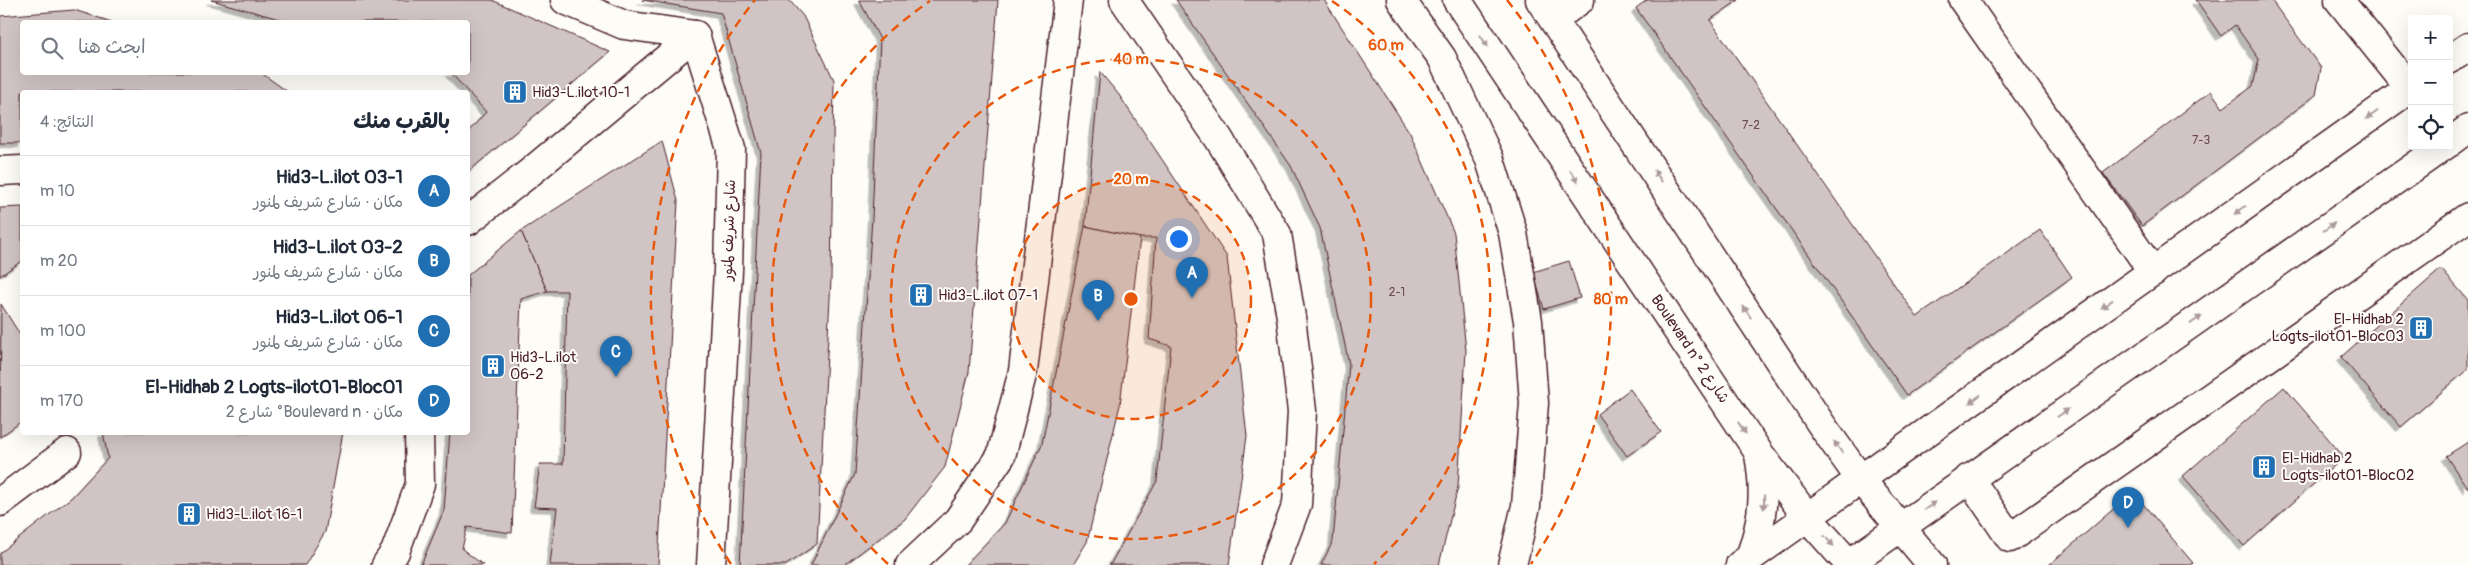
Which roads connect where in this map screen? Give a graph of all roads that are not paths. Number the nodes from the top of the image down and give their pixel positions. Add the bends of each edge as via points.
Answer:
1 (565, 0) edge
2 (1068, 0) edge
3 (1124, 0) edge
4 (1402, 0) edge
5 (1457, 0) edge
6 (1580, 0) edge
7 (1962, 0) edge
8 (2339, 0) edge
9 (1547, 10) edge
10 (695, 35) junction
11 (2468, 47) edge
12 (2453, 57) edge
13 (2408, 85) edge
14 (2408, 91) edge
15 (2436, 150) edge
16 (20, 170) edge
17 (0, 171) edge
18 (2468, 217) edge
19 (470, 219) edge
20 (2153, 272) junction
21 (419, 435) edge
22 (67, 452) dead end
23 (1759, 454) junction
24 (1969, 478) junction
25 (1861, 480) junction
26 (0, 502) edge
27 (1808, 518) junction
28 (1899, 528) junction
29 (1745, 561) edge
30 (386, 565) edge
31 (711, 565) edge
32 (910, 565) edge
33 (1274, 565) edge
34 (1512, 565) edge
35 (1849, 565) edge
36 (1932, 565) edge

1 - 10 street via 624,25
2 - 32 street via 1023,371 1001,456 958,520
3 - 33 street via 1219,139 1277,234 1302,411 1296,504
4 - 34 street via 1442,58 1490,160 1513,233 1528,321 1534,403 1526,506
5 -> 23 street, Boulevard n° شارع 2
6 - 9 street
7 - 20 street
8 - 13 street
25 -> 9 street
10 - 19 street
10 - 31 street, شارع شريف لمنور via 731,148 728,271
11 - 12 street
14 -> 20 street
24 -> 15 street
16 - 17 street
18 - 24 street via 2010,538
20 -> 25 street
21 - 30 street via 420,484 395,552
22 - 26 street
23 - 27 street, Boulevard n° شارع 2
23 -> 29 street via 1764,506 1760,532
28 -> 24 street
25 - 27 street
25 - 28 street
27 - 29 street
27 -> 35 street, Boulevard n° شارع 2
28 - 35 street
28 - 36 street

